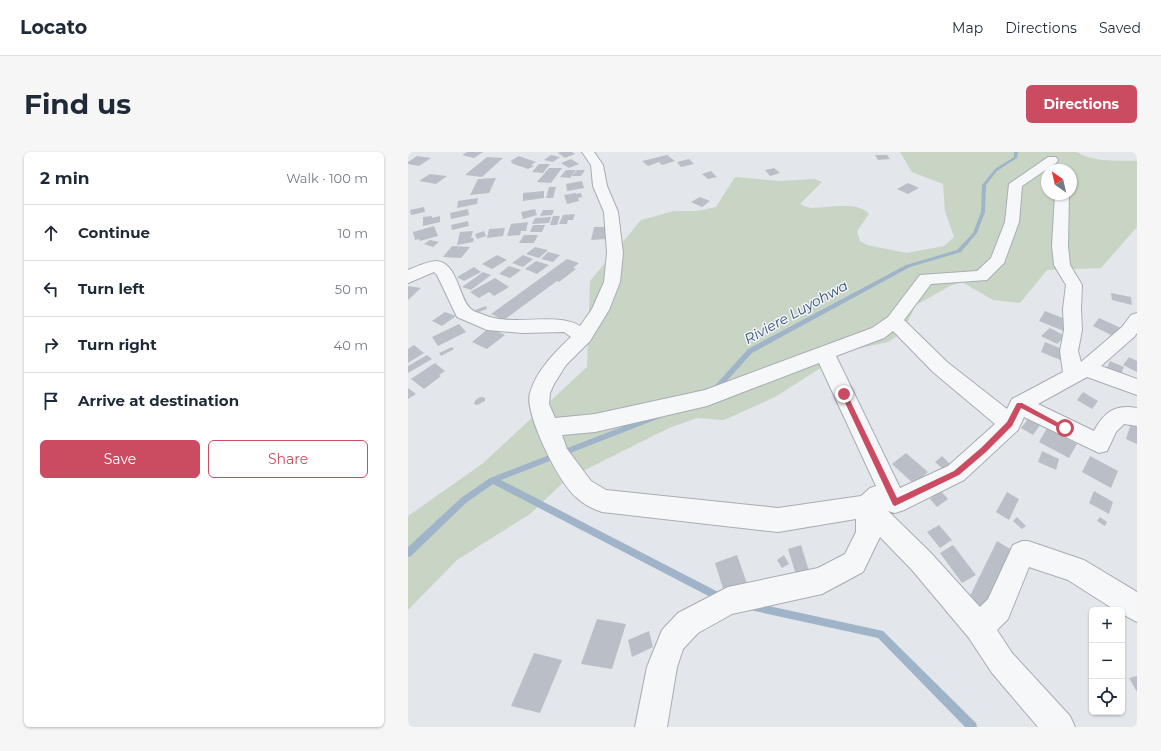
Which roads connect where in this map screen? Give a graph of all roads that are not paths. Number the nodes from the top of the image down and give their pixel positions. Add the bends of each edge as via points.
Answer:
1 (588, 152) edge
2 (1041, 171) edge
3 (1062, 200) edge
4 (408, 278) edge
5 (1137, 319) edge
6 (894, 321) junction
7 (583, 336) junction
8 (825, 354) junction
9 (1079, 371) junction
10 (1137, 388) edge
11 (1015, 414) junction
12 (1137, 417) edge
13 (549, 428) junction
14 (895, 502) junction
15 (867, 506) junction
16 (1137, 608) edge
17 (979, 628) junction
18 (651, 727) edge
19 (1059, 727) edge

1 - 7 street via 597,165 600,186 611,212 615,253 612,282 600,310
2 - 6 street via 1016,184 1012,222 998,260 981,276 926,280
3 - 9 street via 1062,265 1074,285 1073,330 1069,351
4 - 7 street via 436,266 444,272 462,313 487,324 523,327 567,326
5 - 9 street via 1128,332
6 - 8 street via 878,334
6 - 11 street via 940,367
7 - 13 street via 560,360 540,393 539,404
8 - 13 street via 707,398 595,423
8 - 14 street
9 - 10 street
9 - 11 street
11 - 12 street via 1099,444 1108,424 1119,416
11 - 14 street via 983,450 956,473
13 - 15 street via 558,454 583,488 602,501 778,520
14 - 15 street via 878,496
15 - 17 street via 921,561
15 - 18 street via 869,534 854,563 822,581 728,601 688,623 672,640 662,666
16 - 17 street via 1075,569 1022,554 1008,581 998,609
17 - 19 street via 1002,663

